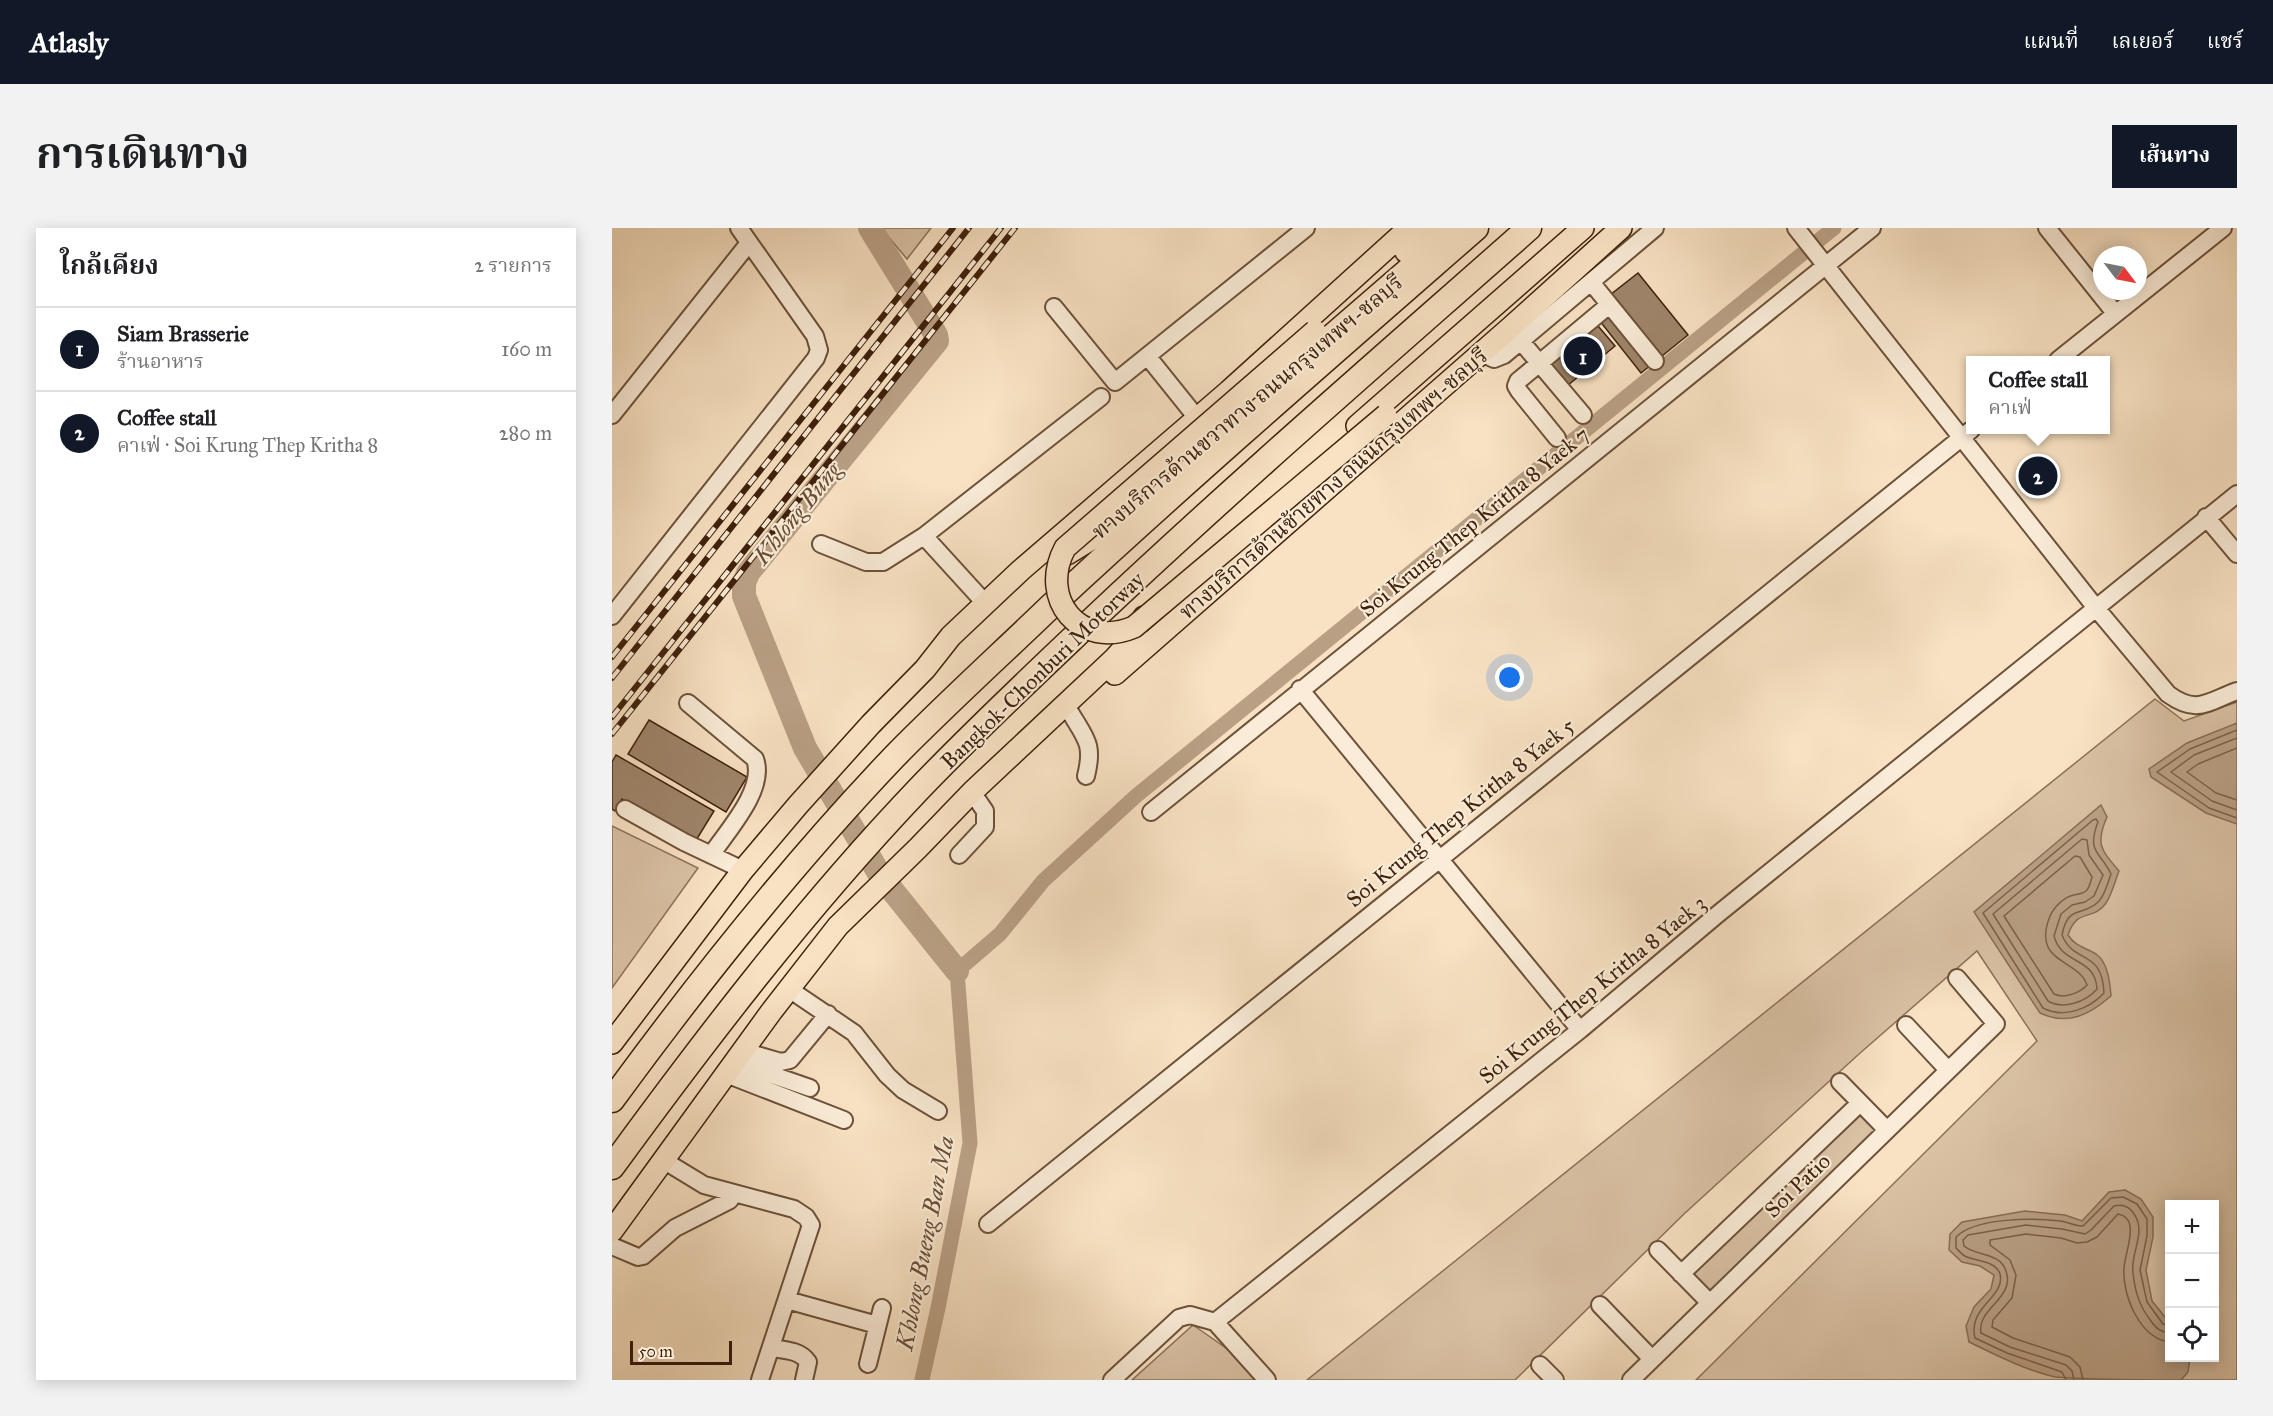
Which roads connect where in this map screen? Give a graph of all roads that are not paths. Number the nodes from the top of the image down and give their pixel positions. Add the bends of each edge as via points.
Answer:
1 (739, 228) edge
2 (1306, 228) edge
3 (1409, 228) edge
4 (1432, 228) edge
5 (1455, 228) edge
6 (1476, 228) edge
7 (1529, 228) edge
8 (1583, 228) edge
9 (1655, 228) edge
10 (1872, 228) edge
11 (2047, 228) edge
12 (2223, 228) edge
13 (1612, 232) edge
14 (1801, 234) edge
15 (749, 243) junction
16 (1822, 263) junction
17 (1565, 278) junction
18 (1591, 282) junction
19 (1609, 305) junction
20 (1054, 307) dead end
21 (2115, 313) junction
22 (1515, 335) junction
23 (2063, 356) edge
24 (1148, 357) junction
25 (1654, 361) dead end
26 (1538, 363) junction
27 (1101, 397) dead end
28 (612, 415) edge
29 (1583, 415) dead end
30 (1197, 418) junction
31 (1966, 434) edge
32 (1557, 438) dead end
33 (2237, 494) edge
34 (2206, 517) junction
35 (924, 536) junction
36 (820, 544) dead end
37 (2237, 554) edge
38 (985, 603) junction
39 (2096, 608) junction
40 (612, 616) edge
41 (925, 669) junction
42 (1300, 689) junction
43 (2237, 691) edge
44 (688, 703) dead end
45 (1070, 712) junction
46 (1039, 731) junction
47 (1086, 776) dead end
48 (972, 792) junction
49 (625, 808) dead end
50 (1151, 812) dead end
51 (711, 855) junction
52 (959, 855) dead end
53 (1439, 858) junction
54 (743, 870) junction
55 (1957, 978) dead end
56 (789, 989) junction
57 (828, 1014) junction
58 (1906, 1025) dead end
59 (1580, 1030) junction
60 (612, 1043) edge
61 (734, 1062) junction
62 (1948, 1070) junction
63 (1840, 1082) dead end
64 (810, 1088) dead end
65 (612, 1100) edge
66 (1860, 1103) junction
67 (939, 1111) dead end
68 (844, 1120) dead end
69 (1887, 1130) junction
70 (663, 1160) junction
71 (612, 1167) edge
72 (730, 1200) dead end
73 (988, 1224) dead end
74 (612, 1231) edge
75 (612, 1246) edge
76 (1658, 1250) dead end
77 (1681, 1274) junction
78 (787, 1300) junction
79 (1709, 1302) junction
80 (1600, 1305) dead end
81 (882, 1308) dead end
82 (1215, 1322) junction
83 (877, 1325) junction
84 (771, 1348) junction
85 (1652, 1359) junction
86 (868, 1364) dead end
87 (1540, 1365) dead end
88 (760, 1380) edge
89 (804, 1380) edge
90 (1112, 1380) edge
91 (1266, 1380) edge
92 (1555, 1380) edge
93 (1631, 1380) edge

1 - 15 street
2 - 24 street
3 - 30 main road, ทางบริการด้านขวาทาง ถนนกรุงเทพฯ-ชลบุรี
4 - 17 main road, bridge via 1065,548 1056,572 1056,588 1066,613 1098,633 1134,627 1505,315
5 - 41 main road, ทางบริการด้านขวาทาง ถนนกรุงเทพฯ-ชลบุรี via 1129,510 1098,535 1042,568 961,643
6 - 65 highway, Bangkok-Chonburi Motorway via 1114,548 895,756 701,982
7 - 71 highway, Bangkok-Chonburi Motorway via 1154,562 914,795 831,887 723,1019
8 - 46 main road, ทางบริการด้านซ้ายทาง ถนนกรุงเทพฯ-ชลบุรี via 1146,614 1123,649
9 - 18 street
10 - 16 street, Soi Krung Thep Kritha 8 Yaek 7
11 - 21 street
12 - 21 street
13 - 17 main road, ทางบริการด้านซ้ายทาง ถนนกรุงเทพฯ-ชลบุรี
14 - 16 street
15 - 28 street
15 - 40 street via 815,336 819,350
16 - 31 street
16 - 42 street, Soi Krung Thep Kritha 8 Yaek 7
17 - 22 main road, ทางบริการด้านซ้ายทาง ถนนกรุงเทพฯ-ชลบุรี
18 - 19 street
18 - 22 street
19 - 25 street
19 - 26 street
20 - 24 street via 1115,382
21 - 23 street
22 - 26 street
22 - 45 main road, ทางบริการด้านซ้ายทาง ถนนกรุงเทพฯ-ชลบุรี via 1481,352
24 - 30 street
26 - 29 street
26 - 32 street via 1516,386
27 - 35 street
30 - 38 main road, ทางบริการด้านขวาทาง ถนนกรุงเทพฯ-ชลบุรี
31 - 39 street
31 - 53 street, Soi Krung Thep Kritha 8 Yaek 5
33 - 34 street, Soi Krung Thep Kritha 8 Yaek 3
34 - 37 street
34 - 39 street, Soi Krung Thep Kritha 8 Yaek 3
35 - 36 street via 883,562 866,562
35 - 38 street
38 - 41 main road, ทางบริการด้านขวาทาง ถนนกรุงเทพฯ-ชลบุรี
39 - 43 street via 2168,694 2181,703 2196,707
39 - 59 street, Soi Krung Thep Kritha 8 Yaek 3
41 - 54 main road, ทางบริการด้านขวาทาง ถนนกรุงเทพฯ-ชลบุรี via 871,724
42 - 50 street, Soi Krung Thep Kritha 8 Yaek 7
42 - 53 street
44 - 51 street via 755,759 759,770 746,806
45 - 46 main road, ทางบริการด้านซ้ายทาง ถนนกรุงเทพฯ-ชลบุรี
45 - 47 street via 1090,748
46 - 48 main road, ทางบริการด้านซ้ายทาง ถนนกรุงเทพฯ-ชลบุรี
48 - 52 street via 985,811 985,828
48 - 56 main road, ทางบริการด้านซ้ายทาง ถนนกรุงเทพฯ-ชลบุรี via 838,926
49 - 51 street
51 - 54 street
53 - 59 street
53 - 73 street, Soi Krung Thep Kritha 8 Yaek 5
54 - 60 main road, ทางบริการด้านขวาทาง ถนนกรุงเทพฯ-ชลบุรี
55 - 62 street, Soi Patio via 1996,1024
56 - 57 street
56 - 61 main road, ทางบริการด้านซ้ายทาง ถนนกรุงเทพฯ-ชลบุรี
57 - 61 street via 790,1060
57 - 67 street via 854,1033 886,1075 903,1090
58 - 62 street
59 - 82 street, Soi Krung Thep Kritha 8 Yaek 3
61 - 64 street
61 - 68 street
61 - 70 main road, ทางบริการด้านซ้ายทาง ถนนกรุงเทพฯ-ชลบุรี
62 - 69 street, Soi Patio
63 - 66 street
66 - 69 street
66 - 77 street
69 - 79 street, Soi Patio
70 - 74 main road, ทางบริการด้านซ้ายทาง ถนนกรุงเทพฯ-ชลบุรี
70 - 78 street via 704,1185 794,1209 806,1217 811,1225 809,1235
72 - 75 street via 675,1228 643,1256
76 - 77 street
77 - 79 street
78 - 83 street
78 - 84 street
79 - 85 street, Soi Patio
80 - 85 street
81 - 83 street
82 - 90 street via 1190,1315 1179,1318
82 - 91 street
83 - 86 street
84 - 88 street
84 - 89 street via 804,1357 808,1362
85 - 93 street, Soi Patio
87 - 92 street

